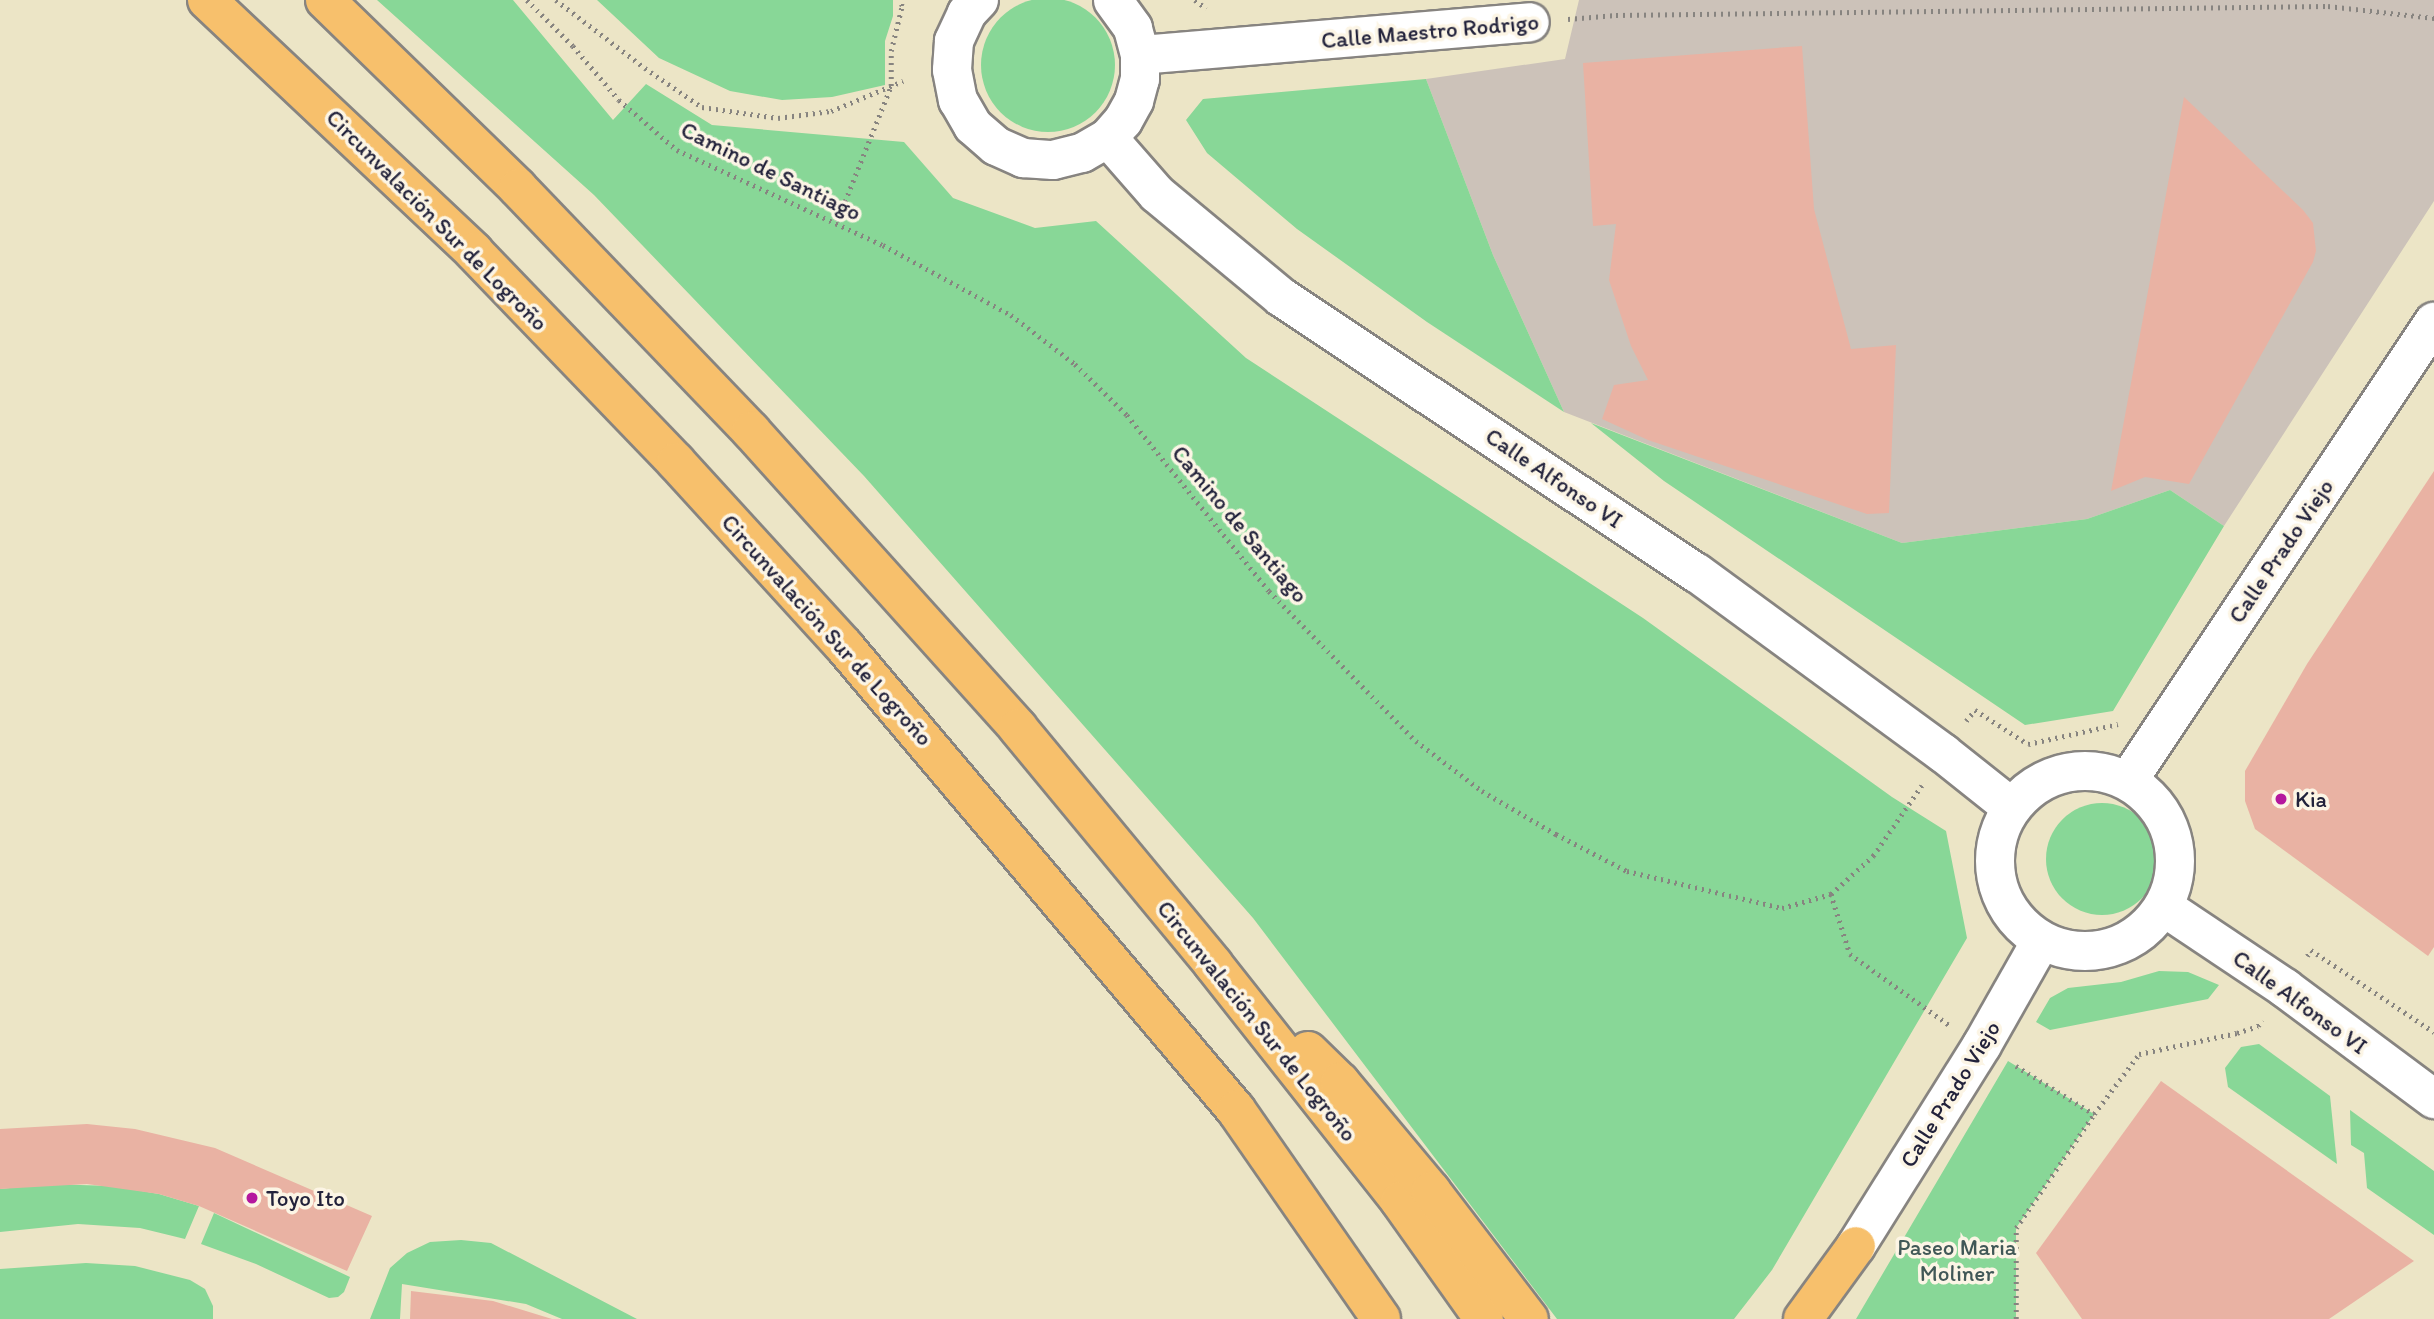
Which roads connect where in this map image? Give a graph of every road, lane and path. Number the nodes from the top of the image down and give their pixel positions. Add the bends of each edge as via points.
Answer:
1 (207, 0) edge
2 (325, 0) edge
3 (527, 0) edge
4 (556, 0) edge
5 (900, 0) edge
6 (979, 0) edge
7 (1113, 0) edge
8 (2434, 18) edge
9 (1530, 22) joint
10 (1140, 55) junction
11 (902, 80) dead end
12 (891, 86) junction
13 (1108, 138) junction
14 (837, 221) junction
15 (2434, 322) edge
16 (2126, 714) dead end
17 (1964, 725) dead end
18 (2128, 780) junction
19 (1924, 783) dead end
20 (2011, 807) junction
21 (1831, 894) junction
22 (2164, 907) junction
23 (2041, 941) junction
24 (1213, 964) junction
25 (2285, 988) junction
26 (2434, 1032) edge
27 (1982, 1045) junction
28 (2434, 1099) edge
29 (2094, 1114) junction
30 (1856, 1246) junction
31 (1381, 1319) edge
32 (1484, 1319) edge
33 (1529, 1319) edge
34 (1803, 1319) edge
35 (1818, 1319) edge
36 (2016, 1319) edge

1 - 31 highway, Circunvalación Sur de Logroño via 474,252 676,461 845,646 1236,1110
2 - 24 highway, Circunvalación Sur de Logroño via 518,188 751,431 1018,728
3 - 14 path, Camino de Santiago via 619,100 677,150
4 - 12 path via 702,107 778,118 831,111
5 - 12 path via 891,51
6 - 13 street via 954,41 951,71 958,100 973,126 996,146 1023,158 1073,156
7 - 10 street via 1133,28
8 - 9 path, Calle Maestro Rodrigo via 2328,6 1616,15
9 - 10 street, Calle Maestro Rodrigo
10 - 13 street via 1134,101
11 - 12 path
12 - 14 path
13 - 20 street, Calle Alfonso VI via 1157,194 1281,297 1697,573
14 - 21 path, Camino de Santiago via 1011,315 1075,365 1127,415 1269,591 1416,741 1482,791 1627,871 1782,908
15 - 18 street, Calle Prado Viejo
16 - 17 path via 2119,724 2028,744 1975,710
18 - 20 street via 2077,770 2052,776 2029,789
18 - 22 street via 2151,798 2170,832 2174,879
19 - 21 path, Camino de Santiago via 1873,856
20 - 23 street via 1997,835 1994,866 2000,895 2017,922
21 - 27 path via 1850,954
22 - 23 street via 2146,929 2123,944 2096,952 2067,951
22 - 25 street, Calle Alfonso VI
23 - 27 street, Calle Prado Viejo
24 - 32 highway, Circunvalación Sur de Logroño via 1400,1201
24 - 33 highway via 1340,1082 1432,1191
25 - 26 path via 2311,950
25 - 28 street, Calle Alfonso VI
25 - 29 path via 2258,1026 2139,1054
27 - 29 path
27 - 30 street, Calle Prado Viejo
29 - 36 path via 2016,1228
30 - 34 highway
30 - 35 highway

